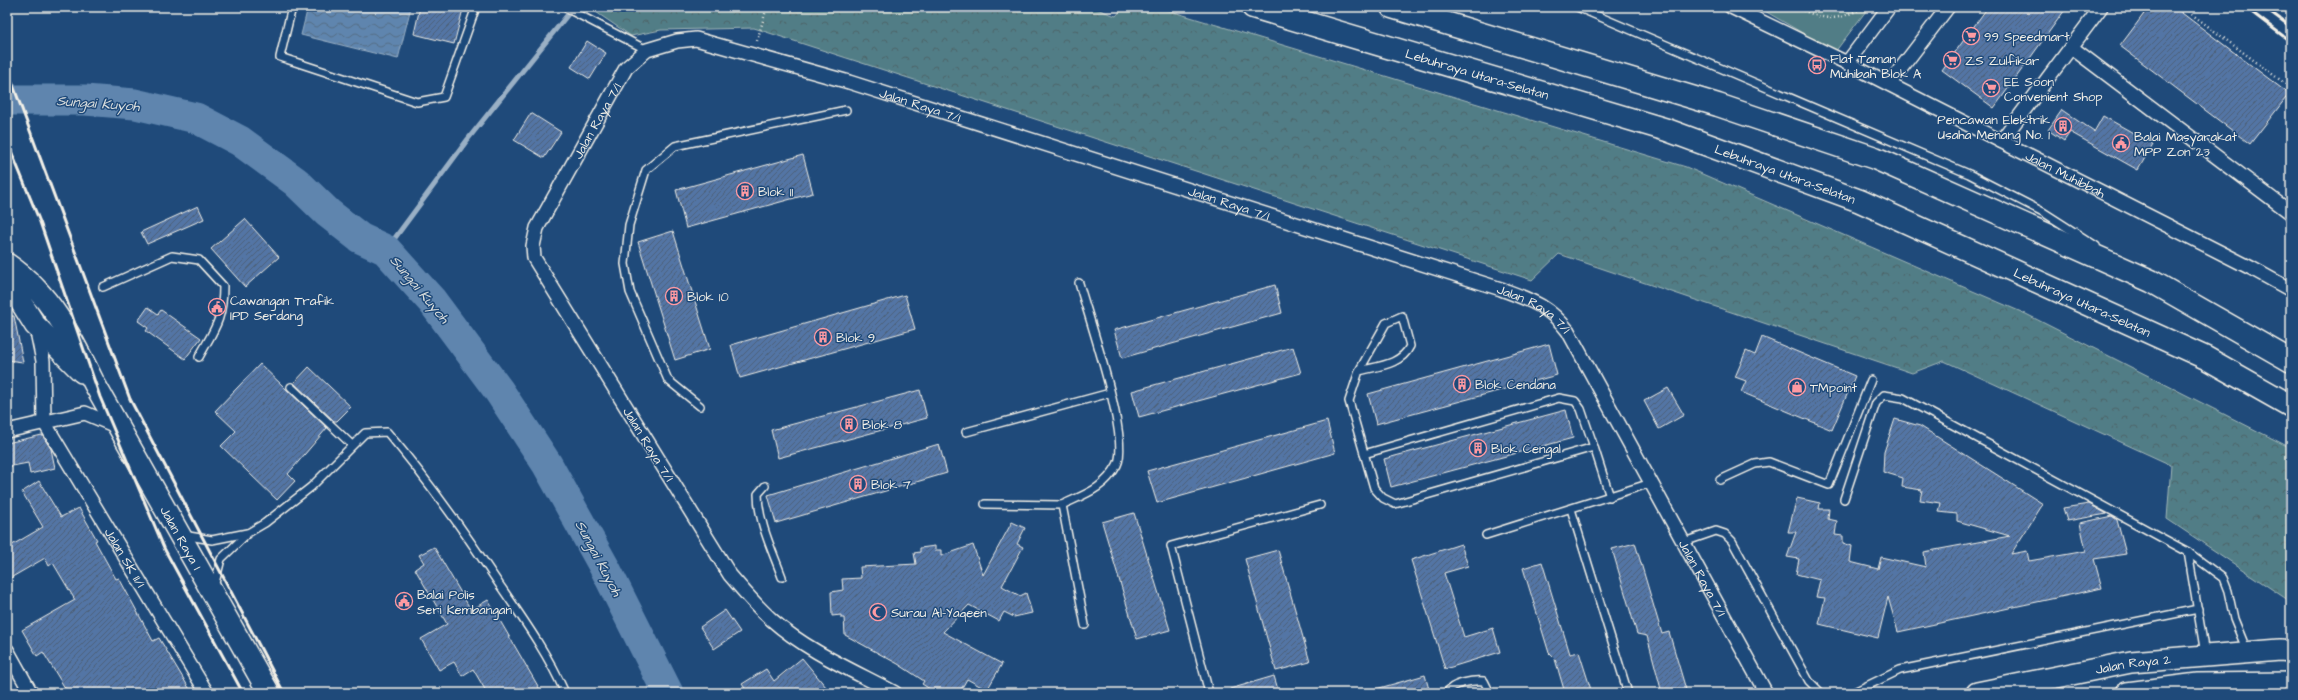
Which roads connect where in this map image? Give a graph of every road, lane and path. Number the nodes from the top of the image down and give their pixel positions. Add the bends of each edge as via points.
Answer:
1 (292, 7) edge
2 (476, 7) edge
3 (564, 7) edge
4 (767, 7) edge
5 (1253, 7) edge
6 (1392, 7) edge
7 (1577, 7) edge
8 (1731, 7) edge
9 (1796, 7) edge
10 (1864, 7) edge
11 (1889, 7) edge
12 (1948, 7) edge
13 (2101, 7) edge
14 (2182, 7) edge
15 (2071, 47) junction
16 (647, 50) junction
17 (753, 55) junction
18 (1848, 63) junction
19 (1889, 84) junction
20 (2291, 88) edge
21 (846, 110) dead end
22 (2001, 141) junction
23 (2291, 213) edge
24 (7, 264) edge
25 (2152, 281) junction
26 (1078, 284) dead end
27 (103, 286) dead end
28 (2291, 290) edge
29 (10, 292) edge
30 (35, 325) junction
31 (199, 356) dead end
32 (2291, 361) edge
33 (1359, 371) junction
34 (1871, 380) dead end
35 (94, 383) junction
36 (291, 387) dead end
37 (1110, 393) junction
38 (700, 406) dead end
39 (2291, 406) edge
40 (44, 422) junction
41 (120, 428) junction
42 (7, 431) edge
43 (966, 432) dead end
44 (352, 445) junction
45 (1594, 447) junction
46 (1364, 454) junction
47 (1720, 480) dead end
48 (1651, 483) junction
49 (765, 486) dead end
50 (1610, 497) junction
51 (1844, 499) dead end
52 (985, 504) dead end
53 (1062, 505) junction
54 (1320, 505) dead end
55 (1571, 509) junction
56 (248, 533) junction
57 (181, 534) junction
58 (1486, 535) dead end
59 (1684, 542) junction
60 (2188, 552) junction
61 (782, 577) dead end
62 (213, 592) junction
63 (2198, 609) junction
64 (1085, 624) dead end
65 (7, 650) edge
66 (2291, 651) edge
67 (2248, 653) junction
68 (2206, 657) junction
69 (2291, 683) edge
70 (1208, 689) dead end
71 (30, 693) edge
72 (207, 693) edge
73 (269, 693) edge
74 (565, 693) edge
75 (895, 693) edge
76 (1447, 693) edge
77 (1490, 693) edge
78 (1628, 693) edge
79 (1766, 693) edge
80 (1821, 693) edge
81 (1852, 693) edge
82 (1977, 693) edge
83 (2127, 693) edge

1 - 2 lane via 280,57 417,102 444,97
3 - 16 lane
4 - 17 path
5 - 39 highway, Lebuhraya Utara–Selatan via 1667,130 1860,201 2206,358
6 - 25 highway via 1718,105 1875,158
7 - 25 lane via 1969,174 2043,212
8 - 18 street, Jalan Muhibbah
9 - 10 path via 1818,17 1843,18
11 - 18 street
12 - 19 street
13 - 15 street
14 - 20 path
15 - 22 street
15 - 23 street
16 - 17 street, Jalan Raya 7/1 via 677,41 696,39
16 - 75 street, Jalan Raya 7/1 via 626,68 536,228 534,258 730,575 772,620 810,648
17 - 48 street, Jalan Raya 7/1 via 856,84 1501,289 1536,303 1556,316 1568,331
18 - 19 street, Jalan Muhibbah
19 - 22 street, Jalan Muhibbah
21 - 38 lane via 675,146 646,170 629,225 625,264 630,292 668,380
22 - 28 street, Jalan Muhibbah
24 - 35 main road, Jalan Raya 1 via 31,282 53,308 68,330
25 - 32 highway
26 - 37 lane
27 - 31 lane via 172,256 199,260 223,286 220,320
29 - 30 main road, Jalan Raya 1
30 - 35 main road, Jalan Raya 1
30 - 40 street via 43,361
33 - 33 lane via 1401,359 1407,353 1410,346 1402,316 1386,323
33 - 46 lane via 1349,401
34 - 47 lane via 1829,485 1769,462 1755,464
35 - 41 main road, Jalan Raya 1
36 - 44 lane
37 - 43 lane
37 - 53 lane via 1120,443 1118,464 1102,486
40 - 41 street via 85,413
40 - 42 street
40 - 72 street, Jalan SK 11/1
41 - 57 main road, Jalan Raya 1
44 - 56 lane via 311,487
44 - 74 lane via 365,433 387,432 423,473 539,642
45 - 46 lane via 1395,504 1383,498 1374,488
45 - 46 lane via 1581,409 1575,401 1559,398
45 - 50 lane
48 - 50 lane
48 - 59 street, Jalan Raya 7/1
49 - 61 lane via 758,494 758,503
50 - 55 lane
51 - 60 lane via 1876,403 1884,395 1903,398
52 - 53 lane
53 - 64 lane
54 - 70 lane via 1171,546
55 - 58 lane
55 - 78 lane
56 - 57 lane via 212,540
56 - 62 lane via 221,559
57 - 62 main road, Jalan Raya 1
59 - 79 street, Jalan Raya 7/1
59 - 80 lane via 1716,531 1725,534 1732,541 1809,681
60 - 63 lane
60 - 67 lane via 2223,578 2234,619
62 - 73 main road, Jalan Raya 1
63 - 68 lane
63 - 81 lane via 1900,670
65 - 71 street
66 - 67 main road, Jalan Raya 2
67 - 68 main road, Jalan Raya 2
68 - 82 main road, Jalan Raya 2 via 2132,662
69 - 83 main road via 2198,684
76 - 77 lane via 1454,686 1477,680 1484,681

